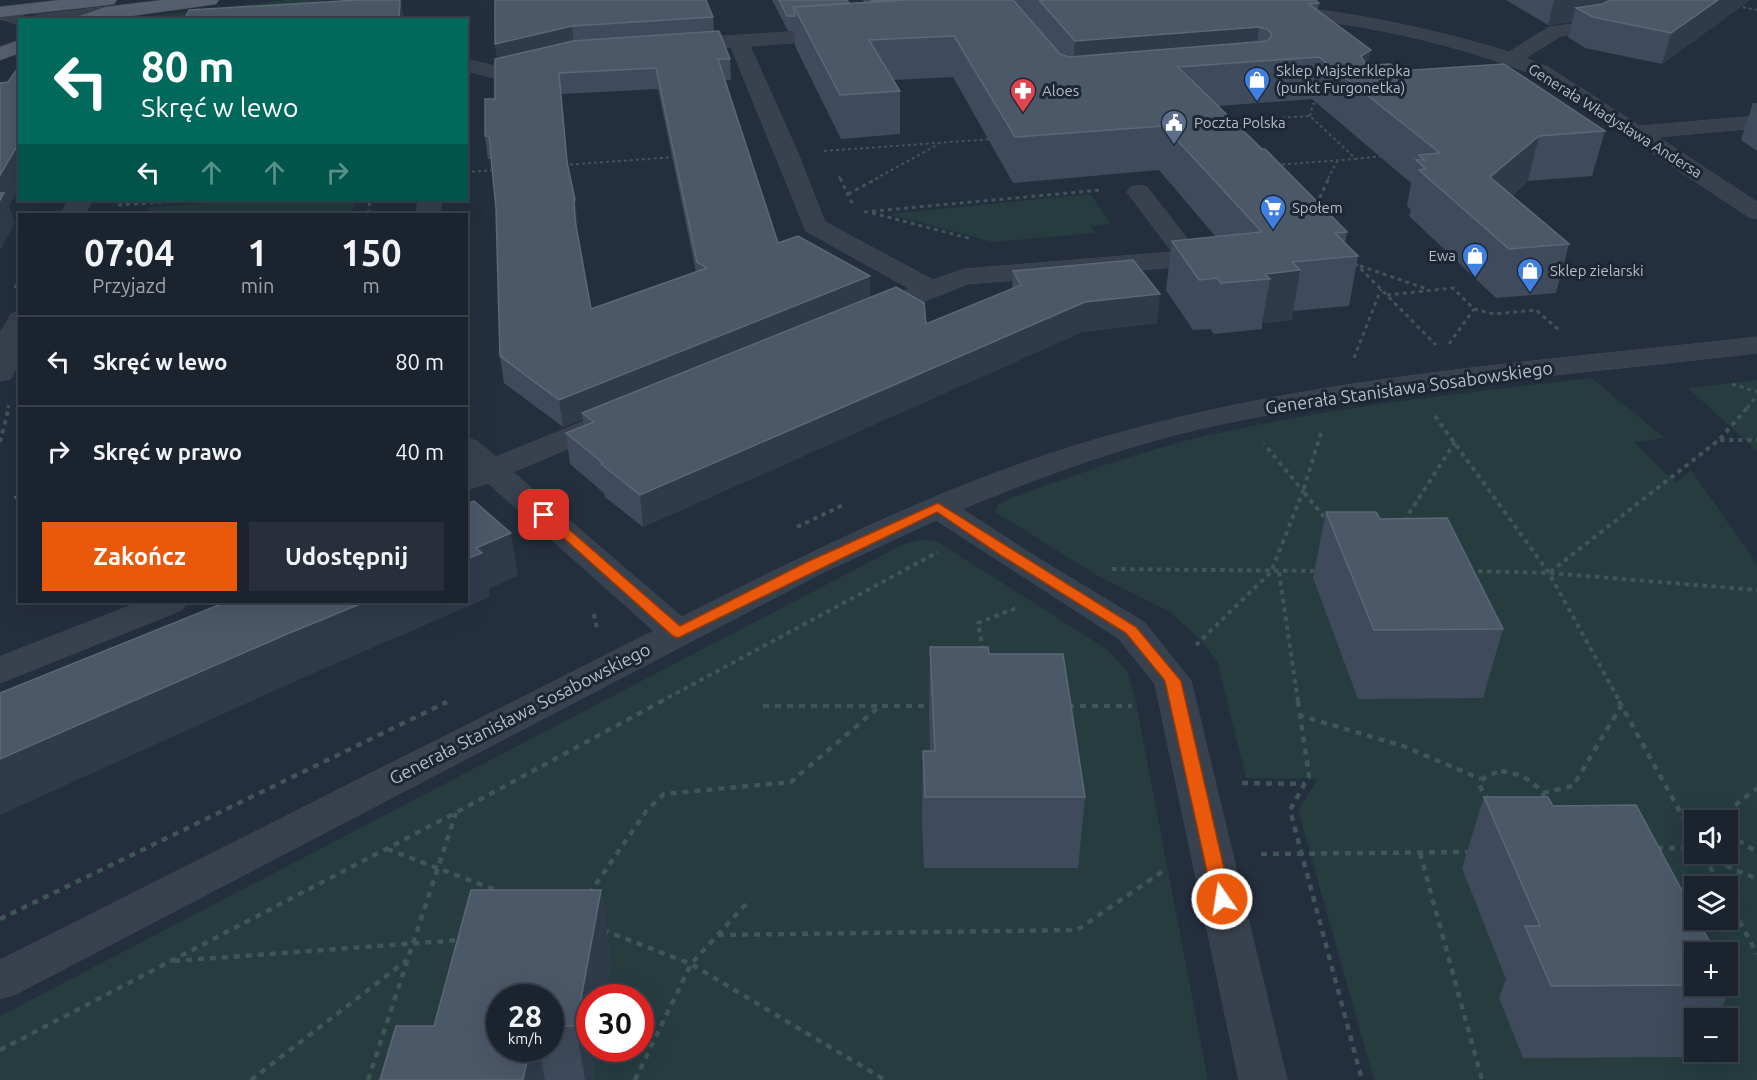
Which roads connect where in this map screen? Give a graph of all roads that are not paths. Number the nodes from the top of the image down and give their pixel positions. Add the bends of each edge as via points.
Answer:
1 (18, 0) edge
2 (210, 0) edge
3 (1634, 0) edge
4 (106, 6) edge
5 (1323, 8) edge
6 (1266, 10) edge
7 (0, 12) edge
8 (47, 18) edge
9 (88, 18) edge
10 (18, 19) edge
11 (857, 33) edge
12 (738, 41) junction
13 (18, 47) edge
14 (657, 47) edge
15 (0, 54) edge
16 (553, 58) edge
17 (1513, 59) junction
18 (468, 65) edge
19 (495, 72) junction
20 (1563, 85) junction
21 (1531, 87) edge
22 (468, 88) edge
23 (1757, 122) edge
24 (1636, 133) junction
25 (1139, 192) dead end
26 (1757, 212) edge
27 (930, 289) junction
28 (18, 324) edge
29 (843, 325) edge
30 (1757, 345) edge
31 (0, 373) edge
32 (636, 410) edge
33 (468, 451) edge
34 (480, 476) edge
35 (938, 507) junction
36 (168, 603) edge
37 (678, 633) junction
38 (0, 671) edge
39 (0, 981) edge
40 (1263, 1080) edge

1 - 7 street
2 - 4 main road
3 - 17 street via 1587,28 1556,31
4 - 7 main road
4 - 8 street
4 - 9 main road
5 - 6 street, Generała Władysława Andersa
5 - 17 street, Generała Władysława Andersa
7 - 10 street
11 - 12 street
12 - 14 street
12 - 27 street via 815,226
13 - 15 main road
16 - 19 street
17 - 20 street, Generała Władysława Andersa
18 - 19 street
19 - 22 street
20 - 21 street
20 - 24 street, Generała Władysława Andersa
23 - 24 street
24 - 26 street, Generała Władysława Andersa
25 - 27 street via 1189,258 964,277
27 - 29 street
28 - 31 street
30 - 35 street, Generała Stanisława Sosabowskiego via 1383,388 1219,416 1112,444
32 - 34 street
33 - 34 street
34 - 37 street
35 - 37 street, Generała Stanisława Sosabowskiego
35 - 40 street via 1131,630 1173,690
36 - 38 street
37 - 39 street, Generała Stanisława Sosabowskiego

